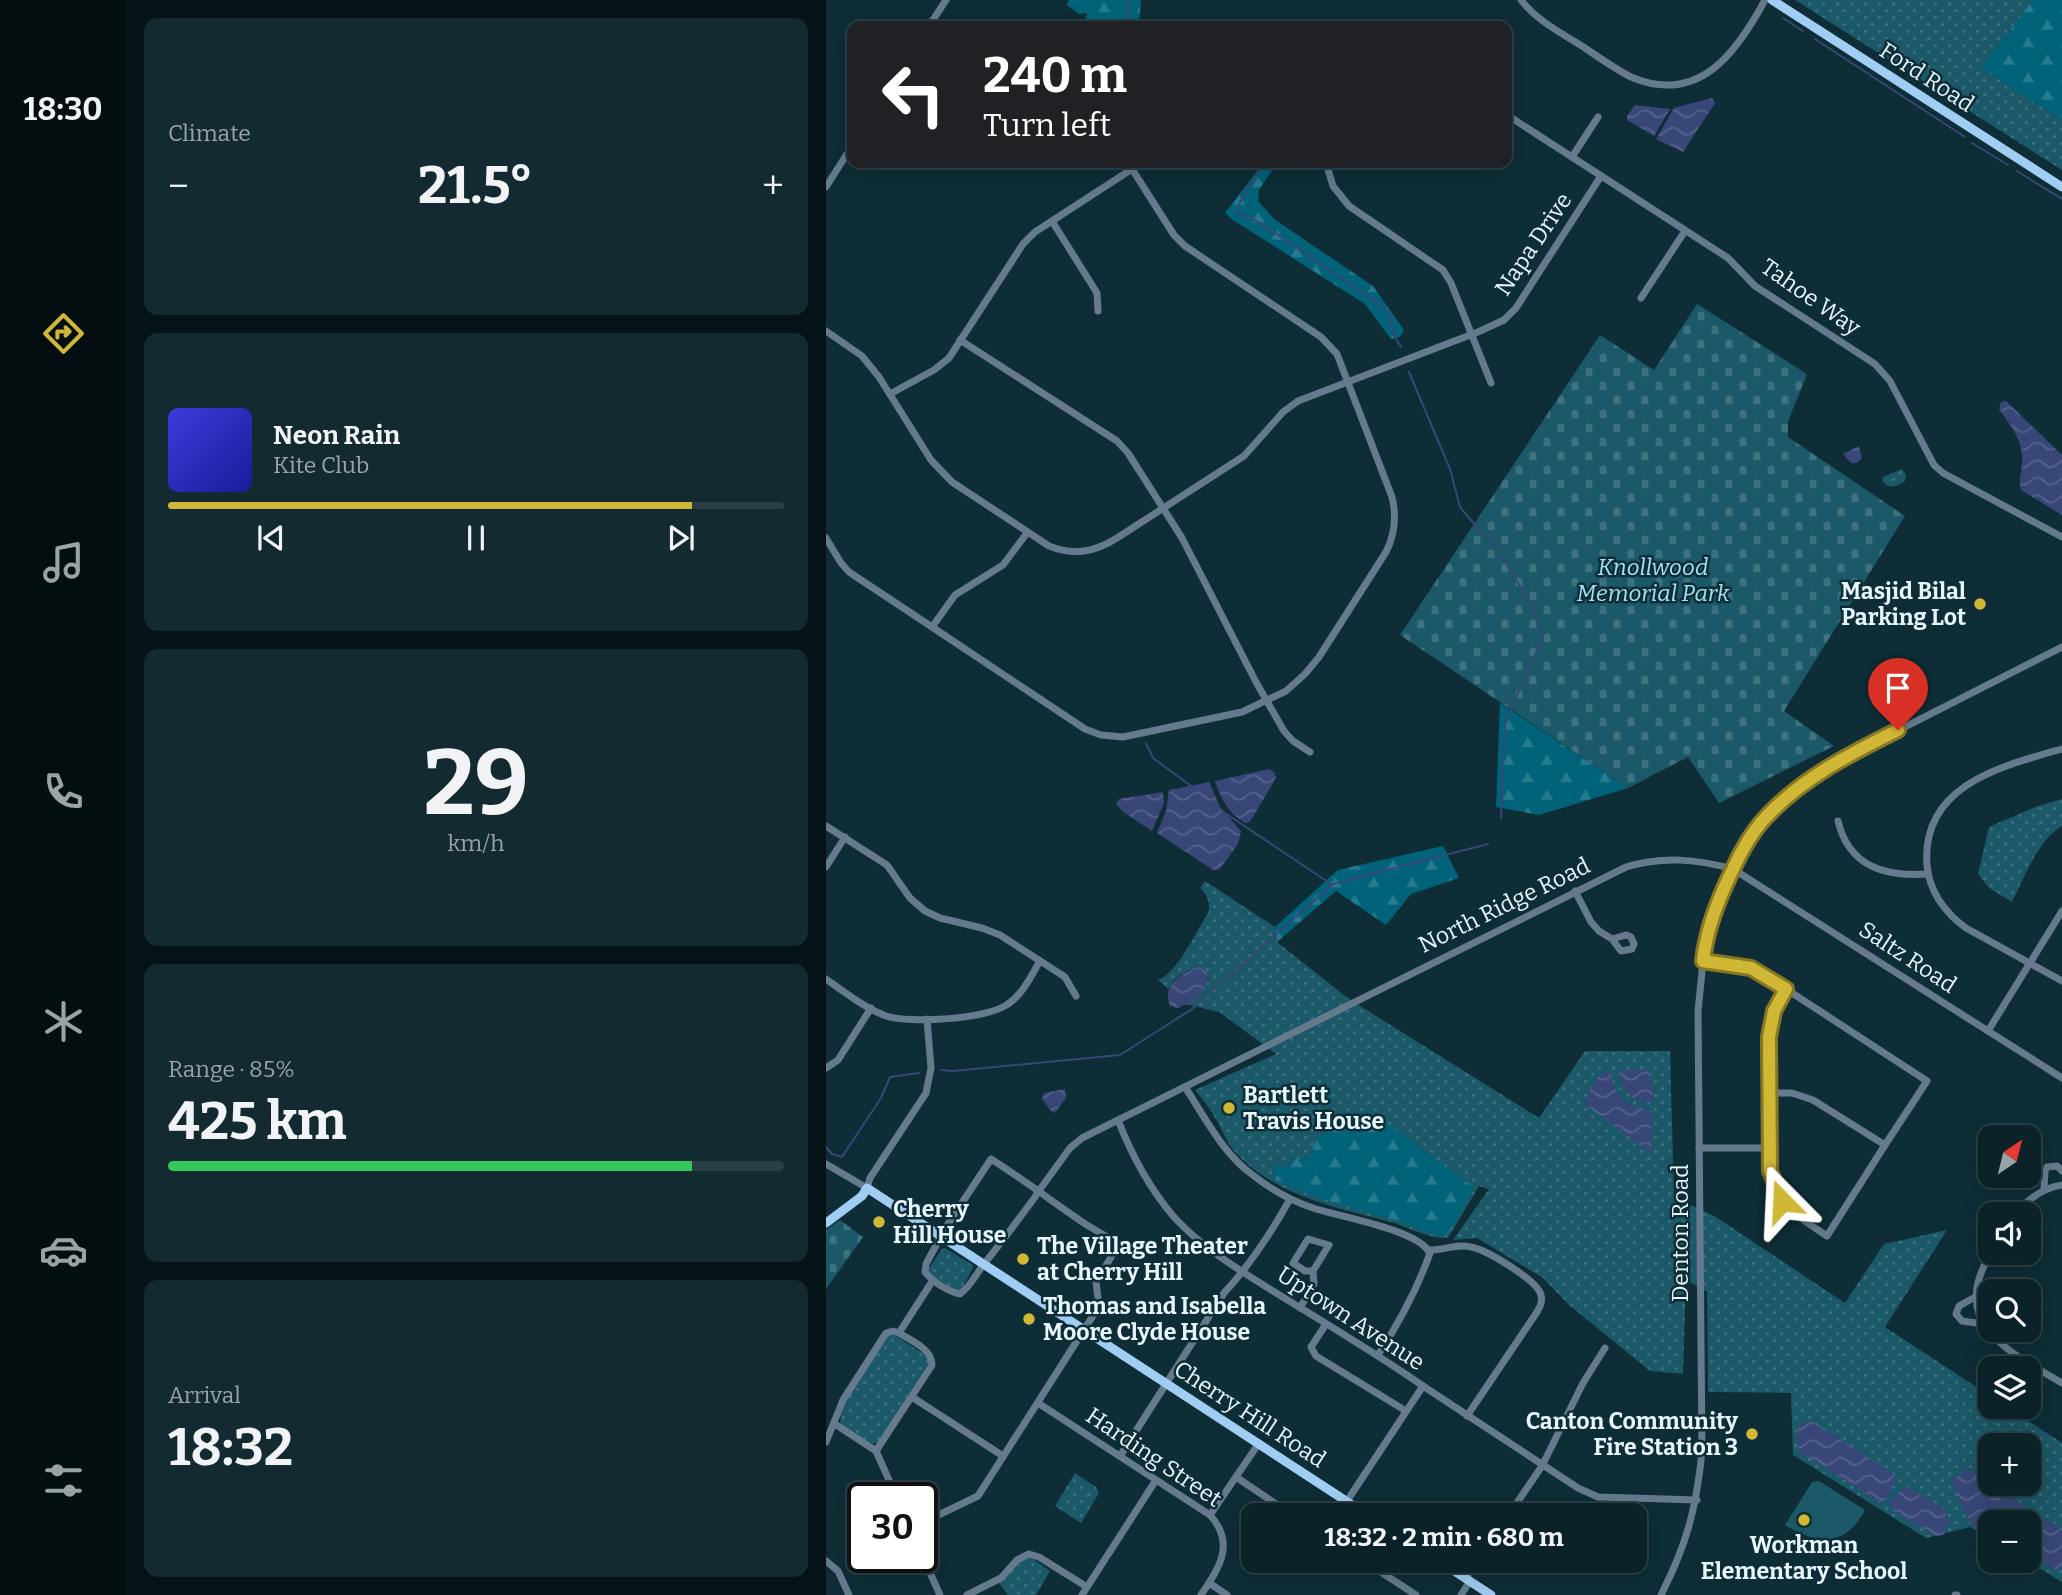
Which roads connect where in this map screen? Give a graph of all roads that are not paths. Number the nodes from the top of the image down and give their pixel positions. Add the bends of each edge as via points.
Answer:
1 (946, 0) edge
2 (1521, 0) edge
3 (1765, 0) edge
4 (1772, 0) edge
5 (932, 21) edge
6 (1598, 117) dead end
7 (1512, 118) edge
8 (847, 154) edge
9 (1572, 157) junction
10 (1127, 168) edge
11 (1131, 168) edge
12 (1328, 168) edge
13 (1601, 176) junction
14 (826, 187) edge
15 (2062, 187) edge
16 (1052, 221) junction
17 (1685, 231) junction
18 (1641, 298) dead end
19 (1098, 311) dead end
20 (826, 331) edge
21 (1471, 334) junction
22 (960, 340) junction
23 (1348, 382) junction
24 (1490, 383) dead end
25 (890, 394) junction
26 (1164, 508) junction
27 (1027, 533) junction
28 (2062, 537) edge
29 (826, 538) edge
30 (932, 627) junction
31 (2062, 647) edge
32 (1268, 702) junction
33 (2062, 749) edge
34 (1310, 752) dead end
35 (1838, 821) dead end
36 (826, 826) edge
37 (845, 837) junction
38 (826, 867) edge
39 (1733, 869) junction
40 (1928, 874) junction
41 (1575, 891) junction
42 (2062, 911) edge
43 (1612, 939) dead end
44 (1040, 961) junction
45 (1703, 961) junction
46 (2031, 964) junction
47 (826, 979) edge
48 (2062, 981) edge
49 (1786, 989) junction
50 (1076, 996) dead end
51 (871, 1008) junction
52 (927, 1019) junction
53 (1989, 1031) junction
54 (826, 1068) edge
55 (2062, 1079) edge
56 (1185, 1087) junction
57 (1769, 1093) junction
58 (1118, 1120) junction
59 (1885, 1145) junction
60 (1769, 1148) junction
61 (1699, 1149) junction
62 (826, 1164) edge
63 (2062, 1171) edge
64 (2062, 1185) edge
65 (867, 1188) junction
66 (2044, 1190) junction
67 (1038, 1192) junction
68 (1290, 1199) junction
69 (2026, 1202) edge
70 (826, 1223) edge
71 (942, 1236) junction
72 (1428, 1250) junction
73 (985, 1263) junction
74 (1984, 1265) edge
75 (1313, 1271) junction
76 (1243, 1272) junction
77 (933, 1280) junction
78 (1977, 1296) junction
79 (1978, 1301) edge
80 (1300, 1308) junction
81 (1978, 1323) edge
82 (1326, 1324) junction
83 (1084, 1329) junction
84 (899, 1333) junction
85 (1999, 1342) edge
86 (1605, 1348) dead end
87 (1378, 1355) junction
88 (1168, 1383) junction
89 (2062, 1383) edge
90 (1423, 1386) junction
91 (912, 1397) junction
92 (1038, 1403) junction
93 (1406, 1411) junction
94 (1467, 1416) junction
95 (835, 1424) junction
96 (826, 1442) edge
97 (1259, 1443) junction
98 (876, 1451) junction
99 (1120, 1456) junction
100 (1003, 1457) junction
101 (1542, 1466) junction
102 (1236, 1477) junction
103 (1156, 1480) junction
104 (890, 1482) edge
105 (1697, 1500) junction
106 (1347, 1501) junction
107 (1275, 1503) edge
108 (1350, 1503) edge
109 (1517, 1503) edge
110 (938, 1515) edge
111 (1210, 1515) junction
112 (826, 1561) edge
113 (930, 1573) edge
114 (1382, 1573) edge
115 (1457, 1573) edge
116 (1471, 1573) edge
117 (1468, 1580) junction
118 (1209, 1583) junction
119 (1087, 1587) junction
120 (849, 1595) edge
121 (940, 1595) edge
122 (967, 1595) edge
123 (1082, 1595) edge
124 (1201, 1595) edge
125 (1227, 1595) edge
126 (1416, 1595) edge
127 (1461, 1595) edge
128 (1491, 1595) edge
129 (1661, 1595) edge

1 - 5 street
2 - 3 street via 1534,15 1624,73 1666,84 1696,79 1723,63
4 - 15 main road, Ford Road
6 - 9 street
7 - 9 street, Tahoe Way
8 - 14 street
9 - 13 street, Tahoe Way
10 - 16 street
11 - 23 street via 1181,243 1321,337 1337,354
12 - 21 street via 1333,186 1349,206 1443,270
13 - 17 street, Tahoe Way
13 - 21 street, Napa Drive via 1516,308 1504,320
16 - 19 street via 1097,293
16 - 22 street via 1023,244
17 - 18 street
17 - 28 street, Tahoe Way via 1728,258 1755,286 1880,369 1927,454 1943,473
20 - 25 street, Napa Drive via 862,356
21 - 23 street, Napa Drive
21 - 24 street
22 - 25 street via 941,365
22 - 26 street via 1117,442
23 - 26 street, Napa Drive via 1289,407 1244,456
23 - 32 street via 1392,497 1393,534 1319,657 1297,682
25 - 27 street, Napa Drive via 931,460 952,482
26 - 27 street, Napa Drive via 1106,545 1087,551 1057,549
26 - 32 street
27 - 30 street via 1003,565 955,595
29 - 30 street via 849,572
30 - 32 street via 1085,729 1101,735 1123,737 1242,712
31 - 39 street via 1825,768 1767,815
32 - 34 street via 1284,731
33 - 40 street via 1997,769 1955,793 1931,831
35 - 40 street via 1849,850 1862,860 1893,873
36 - 37 street
37 - 38 street
37 - 44 street via 887,865 925,911 992,931
39 - 41 street, North Ridge Road via 1664,859 1626,867
39 - 45 street, Denton Road via 1712,916
39 - 53 street, Saltz Road
40 - 46 street via 1942,905 1958,923
41 - 43 street via 1591,922
41 - 56 street, North Ridge Road
42 - 46 street
44 - 50 street via 1065,977
44 - 52 street via 1019,994 996,1011
45 - 49 street via 1751,968
45 - 61 street, Denton Road via 1698,1011
46 - 48 street
46 - 53 street
47 - 51 street
49 - 57 street via 1769,1027
49 - 59 street via 1927,1081
51 - 52 street via 896,1018
51 - 54 street via 838,1060
52 - 65 street via 931,1068 926,1093
53 - 55 street, Saltz Road
56 - 58 street, North Ridge Road
56 - 68 street via 1236,1163
57 - 59 street via 1804,1095
57 - 60 street
58 - 67 street, North Ridge Road via 1076,1143
58 - 76 street, Uptown Avenue via 1139,1168 1165,1206 1196,1237
59 - 60 street via 1827,1236 1782,1201 1771,1178
60 - 61 street
61 - 105 street, Denton Road via 1702,1452
62 - 65 street, Cherry Hill Road
63 - 66 street via 2057,1166 2047,1167
64 - 66 street
65 - 70 main road
65 - 71 main road, Cherry Hill Road
66 - 69 street
67 - 71 street via 991,1159
67 - 73 street, North Ridge Road
67 - 83 street via 1116,1247 1096,1282 1096,1311
68 - 72 street via 1403,1235
68 - 76 street
71 - 73 main road, Cherry Hill Road
71 - 77 street via 926,1264 925,1272
72 - 87 street via 1410,1301
72 - 94 street via 1476,1248 1537,1285 1542,1297 1541,1306
73 - 77 street, North Ridge Road via 960,1294
73 - 83 main road, Cherry Hill Road
74 - 78 street
75 - 75 street via 1329,1245 1308,1240 1293,1263
75 - 80 street via 1314,1284
76 - 80 street, Uptown Avenue
76 - 88 street via 1224,1293
77 - 84 street
78 - 79 street
78 - 81 street via 1959,1306 1956,1314 1962,1321
80 - 82 street, Uptown Avenue
82 - 87 street, Uptown Avenue
82 - 93 street via 1311,1347 1316,1356
83 - 88 main road, Cherry Hill Road
83 - 92 street
84 - 91 street via 932,1357 932,1365
84 - 95 street via 886,1333 843,1400
85 - 89 street
86 - 101 street
87 - 90 street, Uptown Avenue
88 - 97 main road, Cherry Hill Road
88 - 99 street
90 - 93 street, Uptown Avenue
90 - 94 street
91 - 98 street
91 - 100 street
92 - 99 street, Harding Street
92 - 100 street
93 - 106 street, Uptown Avenue
94 - 101 street
95 - 96 street
95 - 98 street
97 - 102 street
97 - 106 main road, Cherry Hill Road
98 - 104 street
99 - 103 street, Harding Street
100 - 110 street via 978,1496
101 - 105 street via 1598,1497
101 - 109 street
102 - 107 street
102 - 111 street
103 - 111 street, Harding Street
103 - 119 street
105 - 129 street, Denton Road via 1683,1550
106 - 108 main road, Cherry Hill Road
111 - 118 street, Harding Street via 1223,1540 1221,1563
112 - 120 street via 838,1571
113 - 121 street
114 - 126 street
115 - 117 main road
116 - 117 street
117 - 127 street
117 - 128 main road
118 - 124 street, Harding Street
118 - 125 street
119 - 122 street via 1029,1554 1001,1578
119 - 123 street

